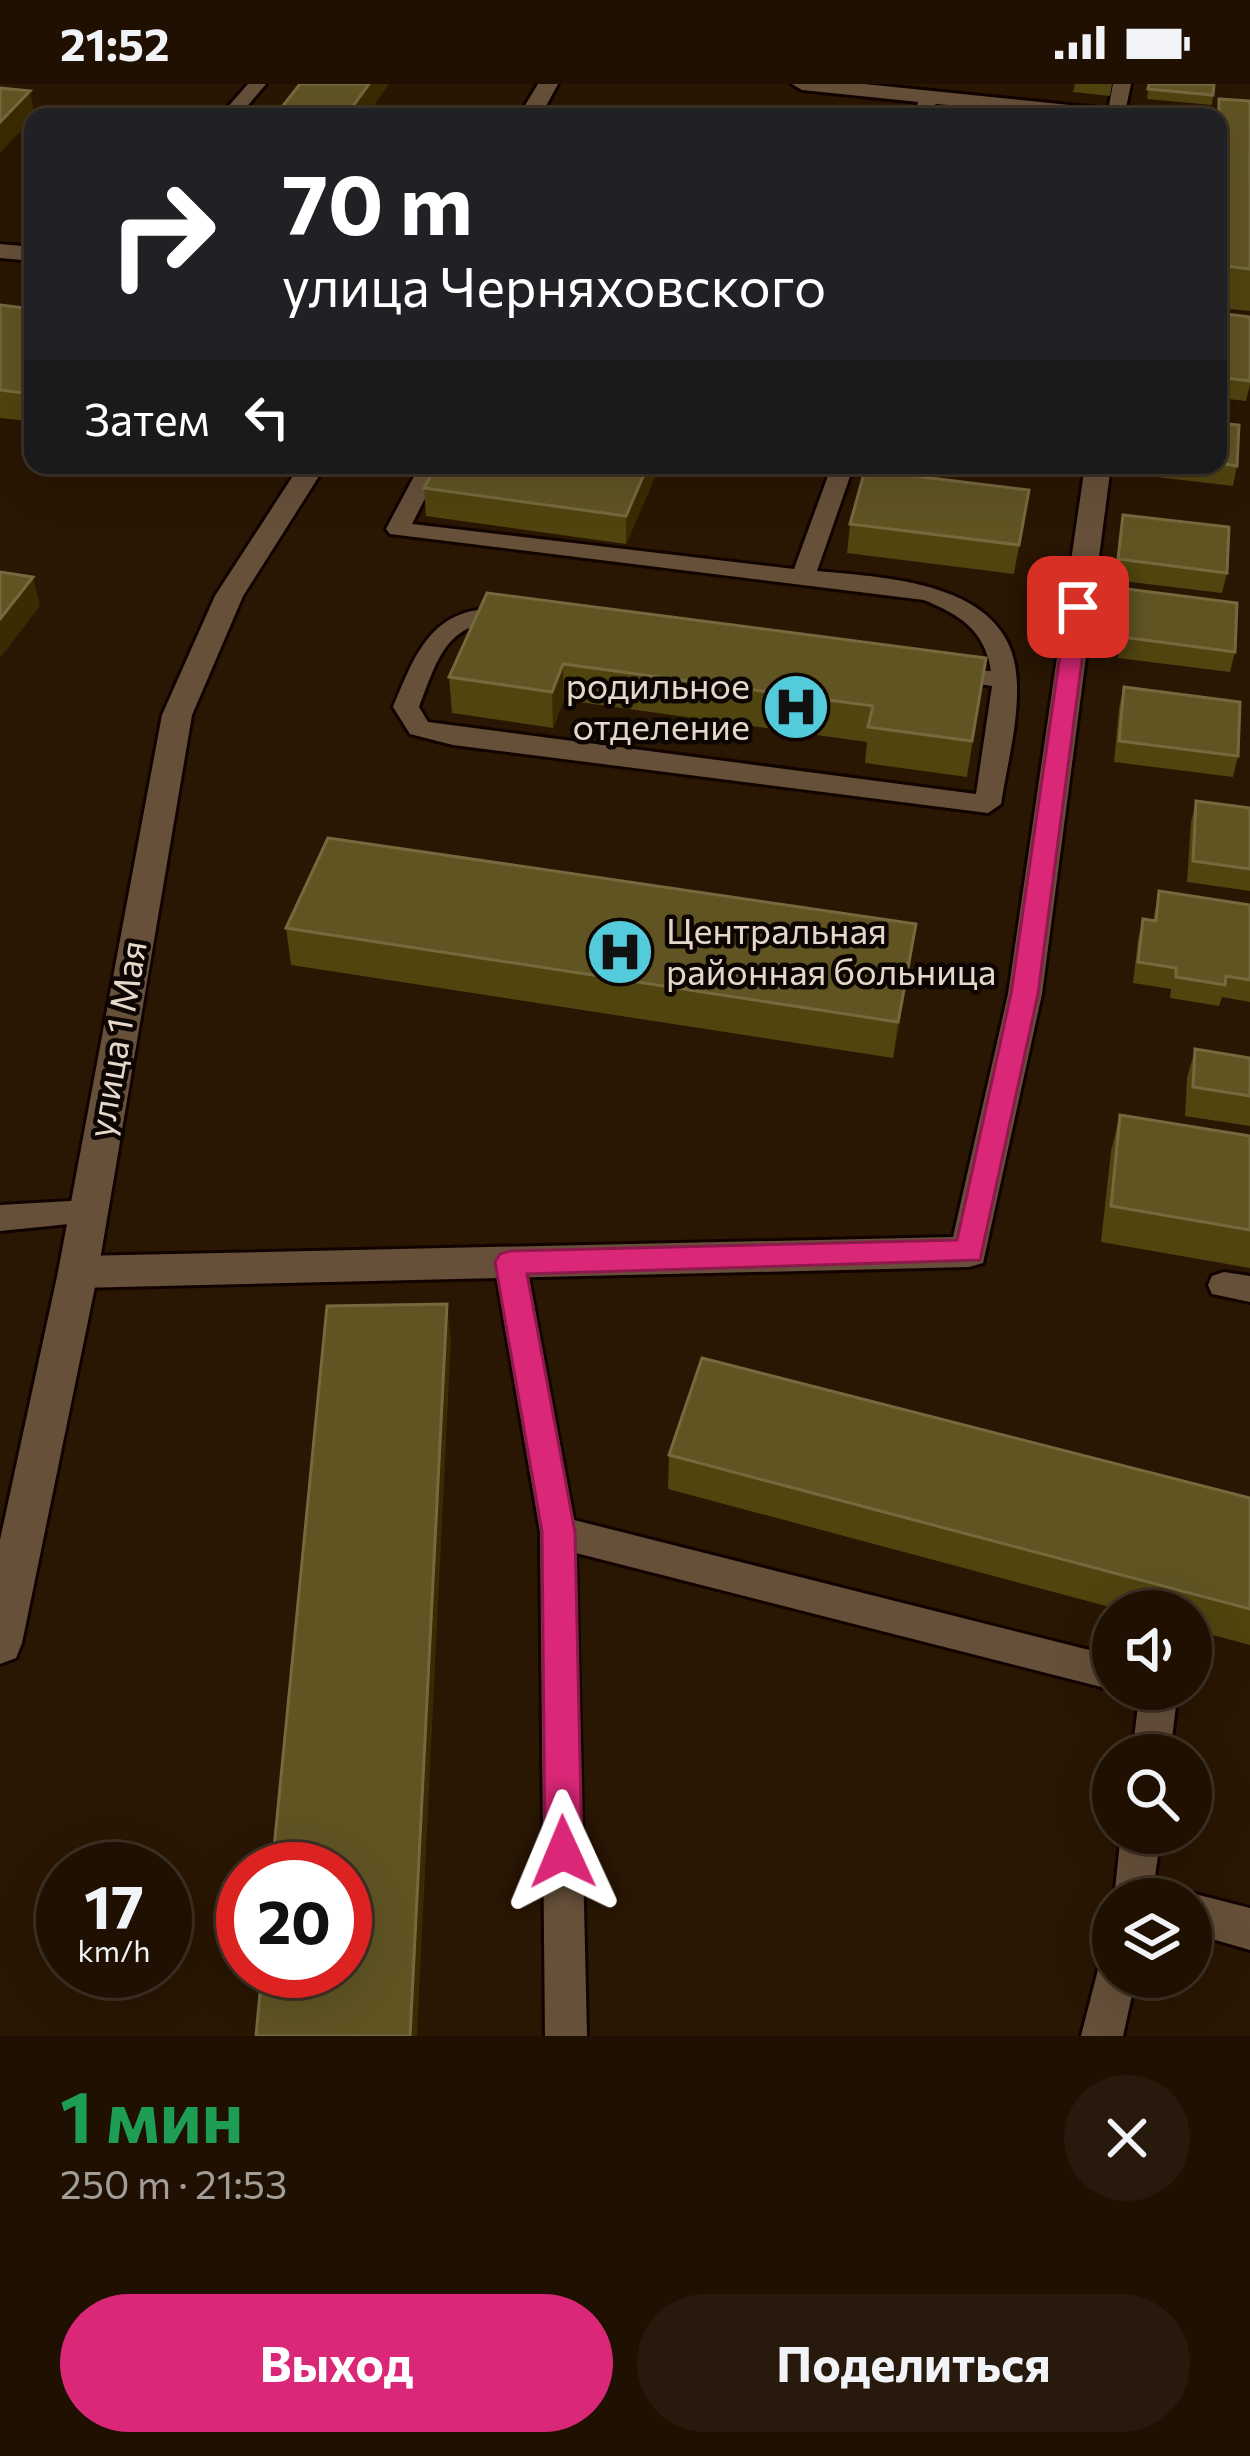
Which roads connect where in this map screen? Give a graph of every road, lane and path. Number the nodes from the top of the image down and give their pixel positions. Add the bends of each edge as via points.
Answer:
1 (256, 84) edge
2 (802, 84) edge
3 (816, 85) edge
4 (917, 98) edge
5 (236, 108) edge
6 (1028, 108) edge
7 (307, 474) edge
8 (426, 474) edge
9 (840, 474) edge
10 (1097, 474) edge
11 (803, 577) junction
12 (535, 621) edge
13 (911, 668) edge
14 (1005, 680) junction
15 (88, 1212) junction
16 (0, 1218) edge
17 (510, 1262) junction
18 (78, 1272) junction
19 (559, 1532) junction
20 (0, 1643) edge
21 (1092, 1668) edge
22 (1212, 1919) edge
23 (1250, 1929) edge
24 (1110, 1998) edge
25 (566, 2036) edge
26 (1102, 2036) edge

1 - 5 lane
2 - 3 street
3 - 4 street
4 - 6 street
7 - 15 street, улица 1 Мая via 229,596 177,715
8 - 11 lane via 398,529
9 - 11 lane
10 - 17 street via 1024,994 969,1252
11 - 14 lane via 946,598 985,623 1001,648
12 - 14 lane via 454,621 436,640 406,706 419,728 988,804
13 - 14 lane
15 - 16 lane
15 - 18 street, улица 1 Мая
17 - 18 street
17 - 19 lane
18 - 20 street, улица 1 Мая
19 - 21 lane
19 - 25 lane
22 - 23 lane
24 - 26 lane

